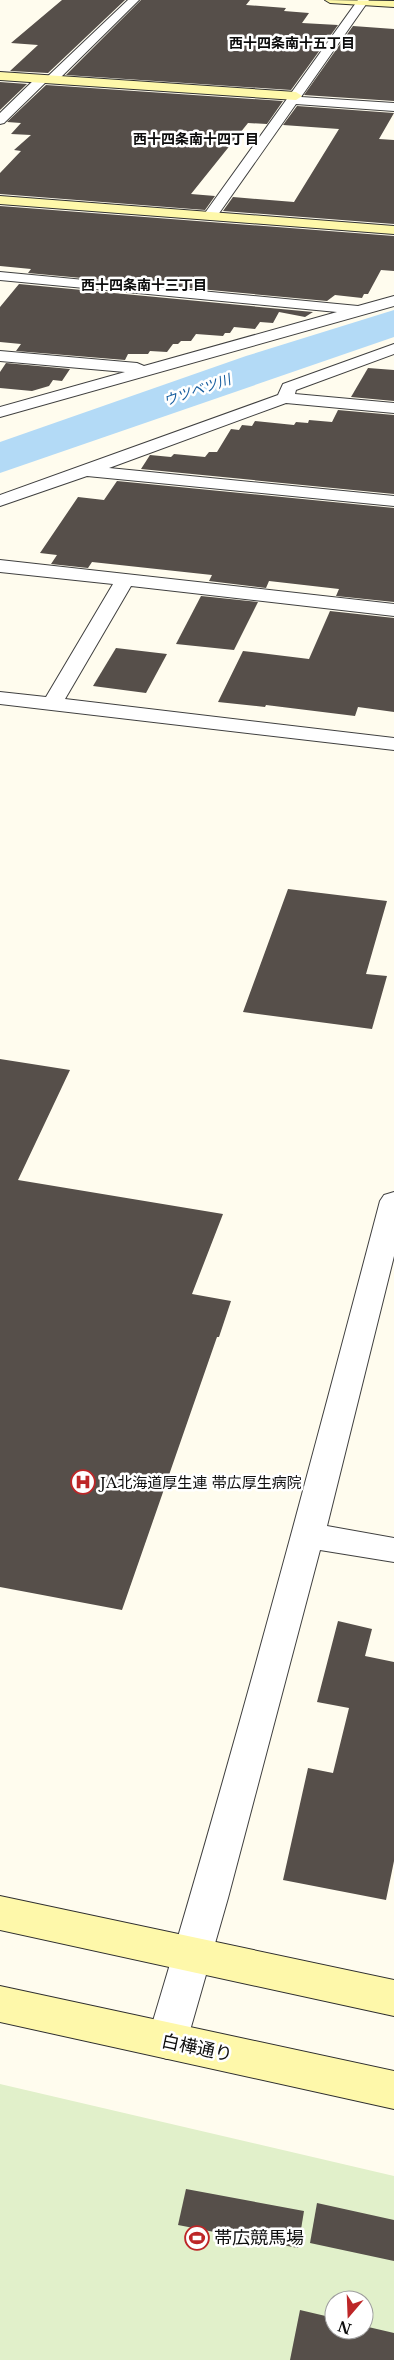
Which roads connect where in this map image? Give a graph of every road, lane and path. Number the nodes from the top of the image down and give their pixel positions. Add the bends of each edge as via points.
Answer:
1 (134, 0) edge
2 (330, 0) edge
3 (364, 1) edge
4 (394, 4) edge
5 (0, 76) edge
6 (47, 79) junction
7 (294, 98) junction
8 (394, 107) edge
9 (0, 120) edge
10 (0, 200) edge
11 (210, 216) junction
12 (394, 230) edge
13 (0, 276) edge
14 (394, 301) edge
15 (363, 310) junction
16 (394, 349) edge
17 (0, 356) edge
18 (153, 370) junction
19 (285, 398) junction
20 (394, 408) edge
21 (0, 412) edge
22 (83, 471) junction
23 (0, 501) edge
24 (394, 501) edge
25 (0, 566) edge
26 (125, 580) junction
27 (394, 610) edge
28 (0, 698) edge
29 (52, 704) junction
30 (394, 744) edge
31 (394, 1200) edge
32 (308, 1535) junction
33 (394, 1550) edge
34 (0, 1913) edge
35 (191, 1954) junction
36 (394, 1998) edge
37 (0, 2004) edge
38 (167, 2041) junction
39 (394, 2090) edge

1 - 6 street
2 - 3 street
3 - 4 street
3 - 7 street
5 - 6 street
6 - 7 street
6 - 9 street
7 - 8 street
7 - 11 street
10 - 11 street
11 - 12 street
13 - 15 street
14 - 15 street
15 - 18 street
16 - 19 street via 289,387
17 - 18 street
18 - 21 street
19 - 20 street
19 - 22 street
22 - 23 street
22 - 24 street
25 - 26 street
26 - 27 street
26 - 29 street
28 - 29 street
29 - 30 street
31 - 32 street
32 - 33 street
32 - 35 street
34 - 35 street
35 - 36 street
35 - 38 street
37 - 38 street, 白樺通り
38 - 39 street, 白樺通り

